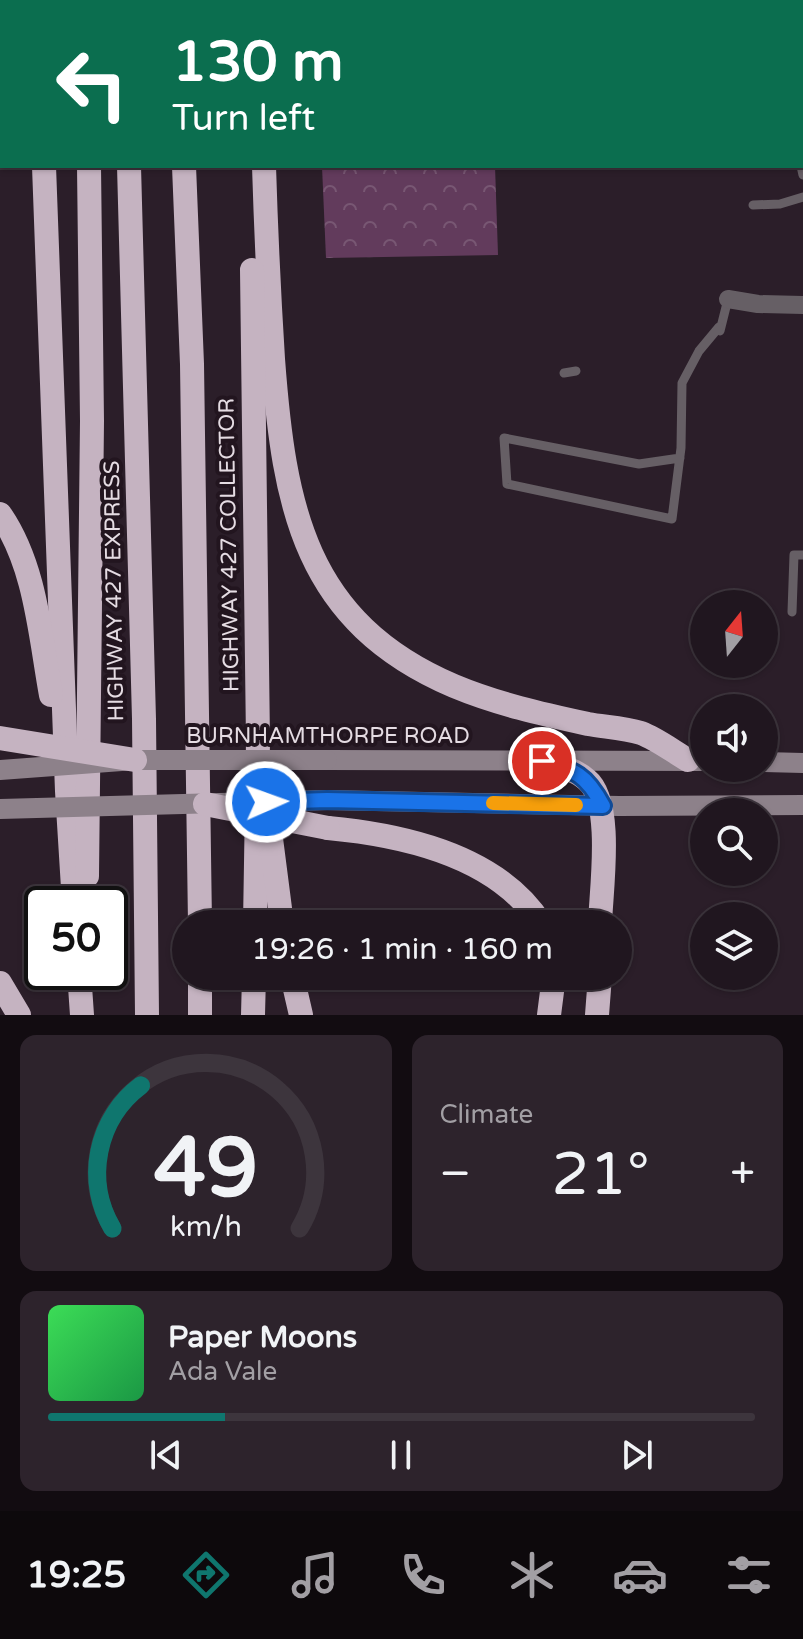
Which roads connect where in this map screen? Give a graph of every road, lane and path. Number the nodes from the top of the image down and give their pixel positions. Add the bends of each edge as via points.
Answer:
1 (44, 168) edge
2 (89, 168) edge
3 (129, 168) edge
4 (184, 168) edge
5 (197, 168) edge
6 (254, 168) edge
7 (264, 168) edge
8 (803, 197) edge
9 (753, 205) dead end
10 (728, 299) joint
11 (803, 305) edge
12 (192, 364) junction
13 (693, 365) junction
14 (678, 367) dead end
15 (576, 371) dead end
16 (564, 373) dead end
17 (680, 458) junction
18 (0, 514) edge
19 (803, 555) edge
20 (792, 612) dead end
21 (0, 738) edge
22 (258, 741) junction
23 (690, 758) edge
24 (135, 760) junction
25 (542, 761) junction
26 (690, 761) edge
27 (778, 762) edge
28 (803, 763) edge
29 (0, 770) edge
30 (67, 791) junction
31 (205, 804) junction
32 (803, 805) edge
33 (603, 806) junction
34 (0, 809) edge
35 (73, 886) edge
36 (86, 886) edge
37 (200, 910) edge
38 (255, 910) edge
39 (280, 910) edge
40 (530, 910) edge
41 (600, 910) edge
42 (0, 983) edge
43 (81, 990) edge
44 (200, 990) edge
45 (254, 990) edge
46 (295, 990) edge
47 (552, 990) edge
48 (599, 990) edge
49 (19, 1015) edge
50 (82, 1015) edge
51 (147, 1015) edge
52 (200, 1015) edge
53 (253, 1015) edge
54 (301, 1015) edge
55 (549, 1015) edge
56 (597, 1015) edge

1 - 30 highway
2 - 36 highway
3 - 51 highway, HIGHWAY 427 EXPRESS
4 - 12 highway
5 - 12 highway
6 - 22 highway, HIGHWAY 427 COLLECTOR
7 - 23 highway via 282,454 292,506 323,577 362,628 433,675 532,712 643,733
8 - 9 lane
10 - 11 street
10 - 13 lane via 719,327
12 - 37 highway
13 - 14 lane
13 - 17 lane via 682,383
15 - 16 lane
17 - 17 lane via 672,519 507,484 502,447 504,438 639,464
18 - 30 highway via 31,585
19 - 20 lane via 794,555
21 - 24 highway, bridge
22 - 38 highway, HIGHWAY 427 COLLECTOR
22 - 39 highway
24 - 25 main road, BURNHAMTHORPE ROAD, bridge
24 - 29 main road, BURNHAMTHORPE ROAD, bridge
25 - 26 main road, BURNHAMTHORPE ROAD
25 - 33 highway via 573,770 590,782
27 - 28 main road
30 - 35 highway
31 - 33 main road, bridge via 327,800
31 - 34 main road, bridge
31 - 40 highway, bridge via 381,835 474,865 515,892
32 - 33 main road
33 - 41 highway
42 - 49 highway
43 - 50 highway
44 - 52 highway
45 - 53 highway
46 - 54 highway
47 - 55 highway
48 - 56 highway

